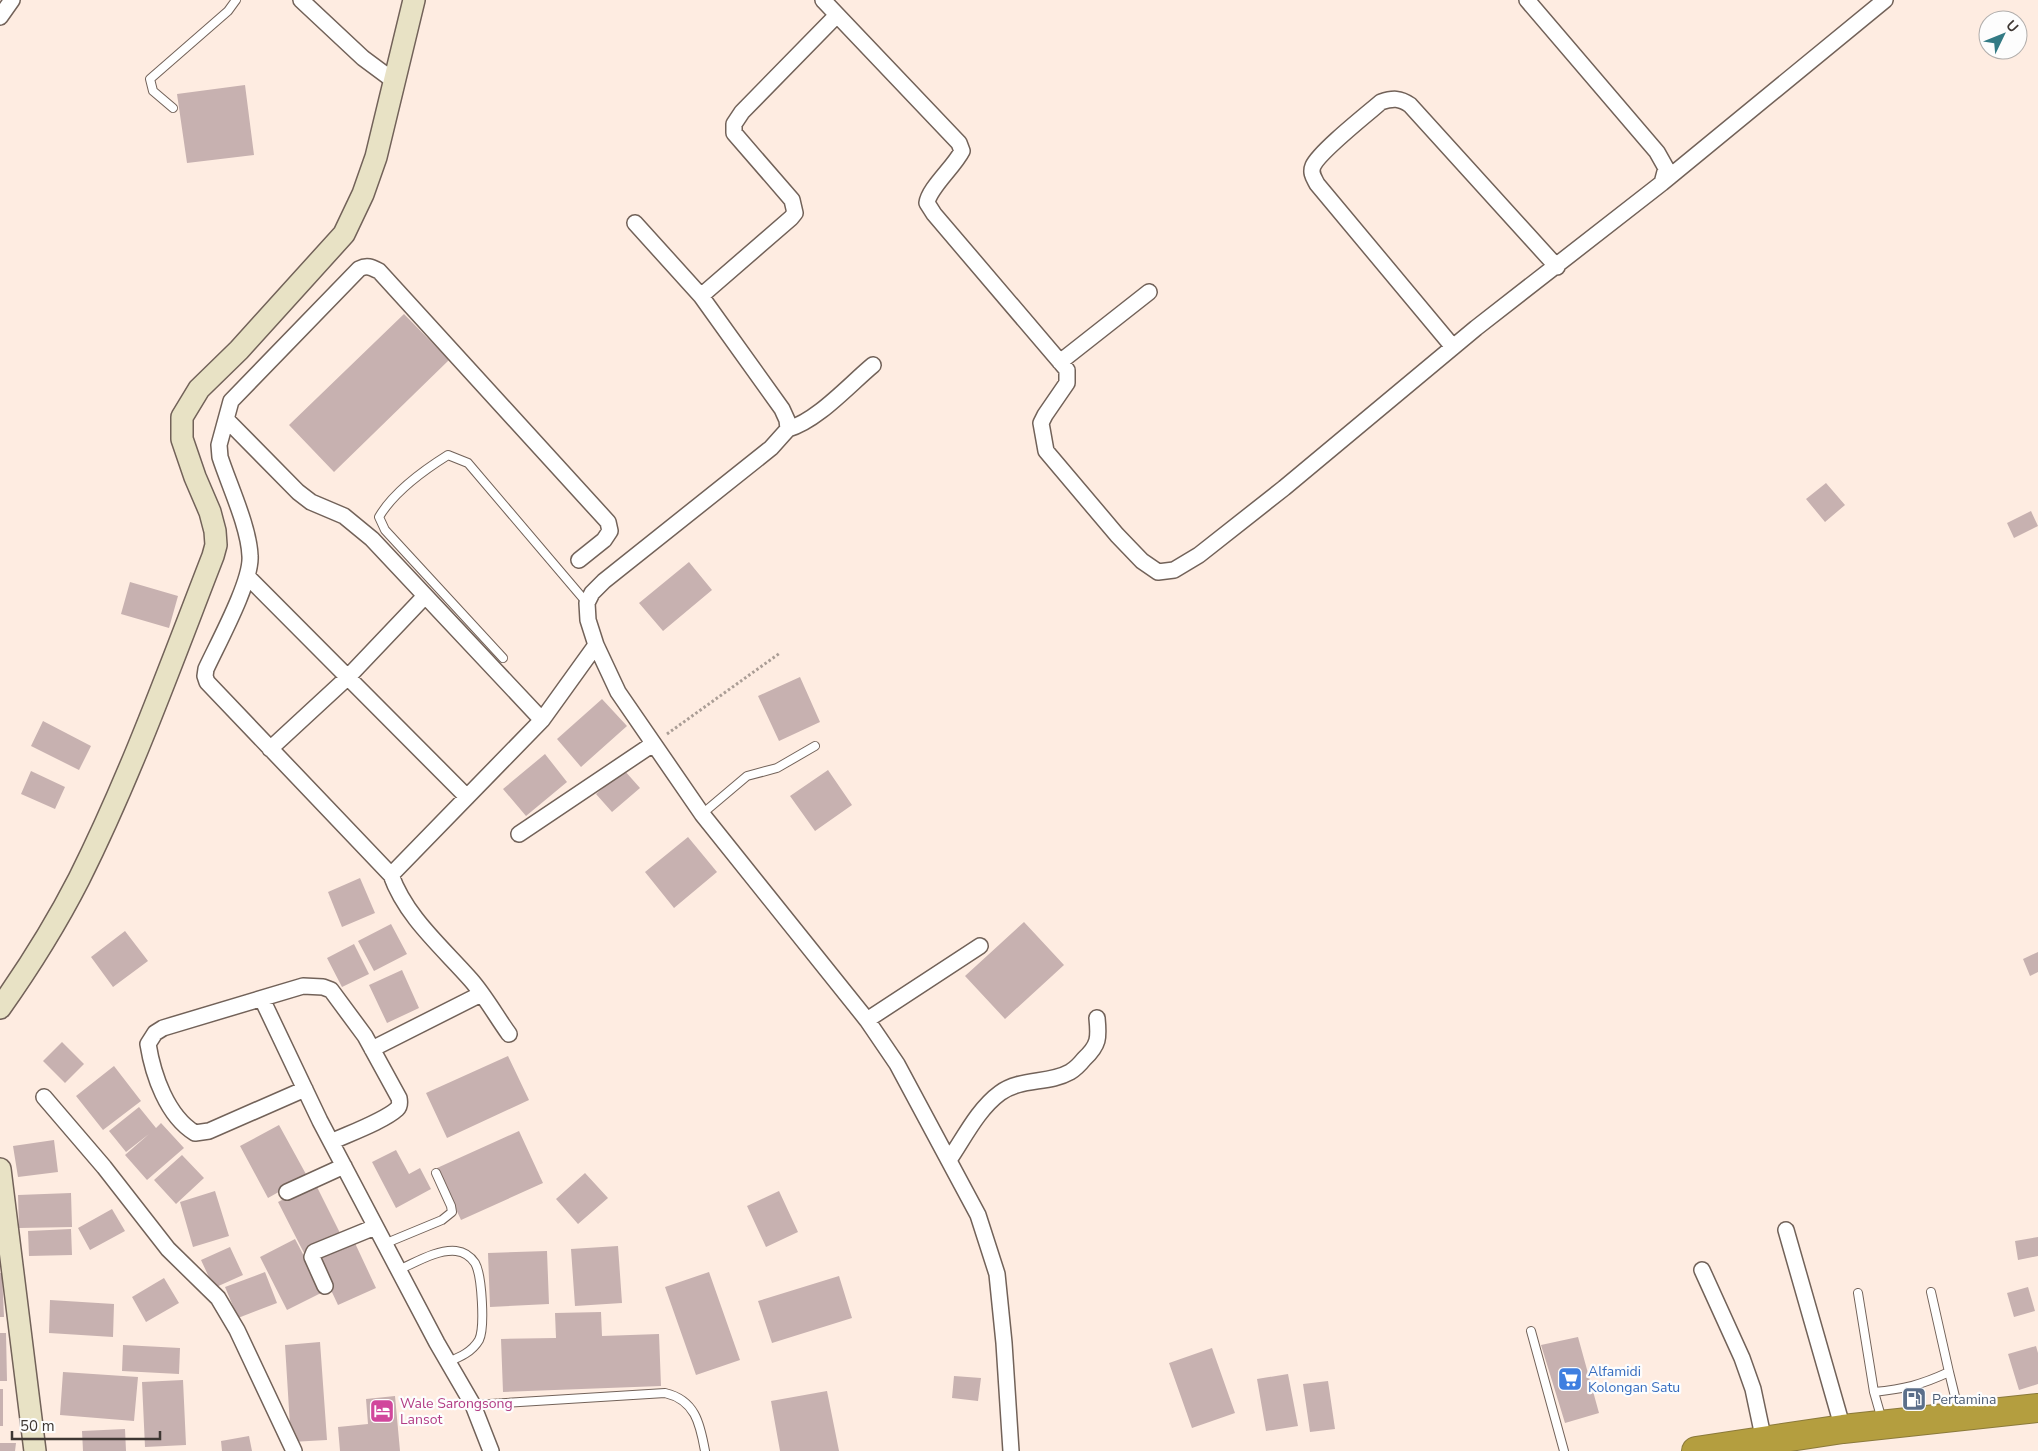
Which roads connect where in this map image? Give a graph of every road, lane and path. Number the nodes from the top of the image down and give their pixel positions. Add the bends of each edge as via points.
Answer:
1 (12, 0) edge
2 (236, 0) edge
3 (301, 0) edge
4 (414, 0) edge
5 (823, 0) edge
6 (1527, 0) edge
7 (1885, 0) edge
8 (836, 16) junction
9 (0, 17) edge
10 (394, 81) junction
11 (173, 108) dead end
12 (1662, 183) junction
13 (635, 223) dead end
14 (1556, 267) junction
15 (1149, 292) dead end
16 (701, 296) junction
17 (1454, 347) junction
18 (1060, 362) junction
19 (872, 365) dead end
20 (226, 419) junction
21 (788, 429) junction
22 (579, 560) dead end
23 (248, 576) junction
24 (425, 596) junction
25 (587, 603) junction
26 (596, 646) junction
27 (780, 653) dead end
28 (503, 658) dead end
29 (348, 677) junction
30 (542, 720) junction
31 (653, 744) junction
32 (815, 746) dead end
33 (270, 749) junction
34 (467, 797) junction
35 (702, 814) junction
36 (519, 834) dead end
37 (391, 875) junction
38 (980, 946) dead end
39 (481, 994) junction
40 (262, 999) junction
41 (0, 1008) edge
42 (1097, 1018) dead end
43 (867, 1020) junction
44 (509, 1034) dead end
45 (372, 1050) junction
46 (305, 1088) junction
47 (44, 1097) dead end
48 (331, 1142) junction
49 (949, 1160) junction
50 (344, 1166) junction
51 (0, 1169) edge
52 (436, 1173) dead end
53 (287, 1192) dead end
54 (375, 1227) junction
55 (1786, 1230) dead end
56 (384, 1244) junction
57 (398, 1270) junction
58 (1702, 1270) dead end
59 (325, 1286) dead end
60 (1931, 1292) dead end
61 (1858, 1293) dead end
62 (1531, 1331) dead end
63 (448, 1362) junction
64 (1949, 1372) junction
65 (1874, 1392) junction
66 (473, 1405) junction
67 (2038, 1408) edge
68 (1960, 1417) junction
69 (1884, 1424) junction
70 (1843, 1429) junction
71 (1764, 1441) junction
72 (1705, 1450) edge
73 (35, 1451) edge
74 (294, 1451) edge
75 (491, 1451) edge
76 (705, 1451) edge
77 (1011, 1451) edge
78 (1564, 1451) edge

1 - 9 street
2 - 11 lane via 228,11 150,79 153,91
3 - 10 street
4 - 10 street
5 - 8 street
6 - 12 street via 1658,152 1666,168
7 - 12 street
8 - 16 street via 734,124 734,133 792,200 795,213
8 - 18 street via 960,143 962,150 957,162 930,194 927,203
10 - 41 street via 376,157 344,234 239,350 199,389 182,417 182,439 215,531 213,556 135,756 79,879 32,962
12 - 14 street
13 - 16 street
14 - 17 street
14 - 17 street via 1410,104 1396,99 1381,102 1322,153 1311,173
15 - 18 street
16 - 21 street via 782,408
17 - 18 street via 1200,555 1166,572 1158,572 1142,561 1117,536 1046,451 1041,423 1067,383 1067,370
19 - 21 street via 813,416
20 - 22 street via 231,401 247,383 359,269 371,267 379,271 608,522 610,531 604,540
20 - 23 street via 219,445 220,457 247,535 251,557
20 - 24 street via 304,497 344,516 372,539
21 - 25 street via 771,448 604,581
23 - 29 street
23 - 33 street via 205,676 214,690
24 - 29 street
24 - 30 street
25 - 26 street via 588,620
25 - 28 lane via 468,463 448,455 432,465 386,505 379,517 385,530
26 - 30 street
26 - 31 street via 618,692
27 - 31 path
29 - 33 street
29 - 34 street
30 - 34 street
31 - 35 street
31 - 36 street
32 - 35 lane via 776,768 747,776
33 - 37 street
34 - 37 street
35 - 43 street
37 - 39 street via 398,894 411,913
38 - 43 street
39 - 44 street
39 - 45 street
40 - 45 street via 303,986 331,990
40 - 46 street
40 - 46 street via 155,1033 148,1044 159,1088 184,1124 201,1134
42 - 49 street via 1099,1037 1083,1061 1069,1072 1020,1084 987,1102
43 - 49 street via 896,1064
45 - 48 street via 399,1098 398,1108
46 - 48 street
47 - 74 street via 168,1249 218,1298 237,1330
48 - 50 street
49 - 77 street via 978,1215 997,1274
50 - 53 street
50 - 54 street
51 - 73 street
52 - 56 lane via 452,1212 442,1220
54 - 56 street
54 - 59 street via 314,1252 312,1257
55 - 70 street
56 - 57 street
57 - 63 street
57 - 63 lane via 442,1252 457,1251 468,1255 476,1264 482,1327 480,1338 473,1348
58 - 71 street via 1742,1358 1753,1389
60 - 64 lane
61 - 65 lane
62 - 78 lane
63 - 66 street
64 - 65 lane via 1908,1388
64 - 68 lane
65 - 69 lane
66 - 75 street
66 - 76 lane via 664,1393 678,1396 688,1404 696,1416
67 - 68 highway
68 - 69 highway
69 - 70 highway
70 - 71 highway
71 - 72 highway

